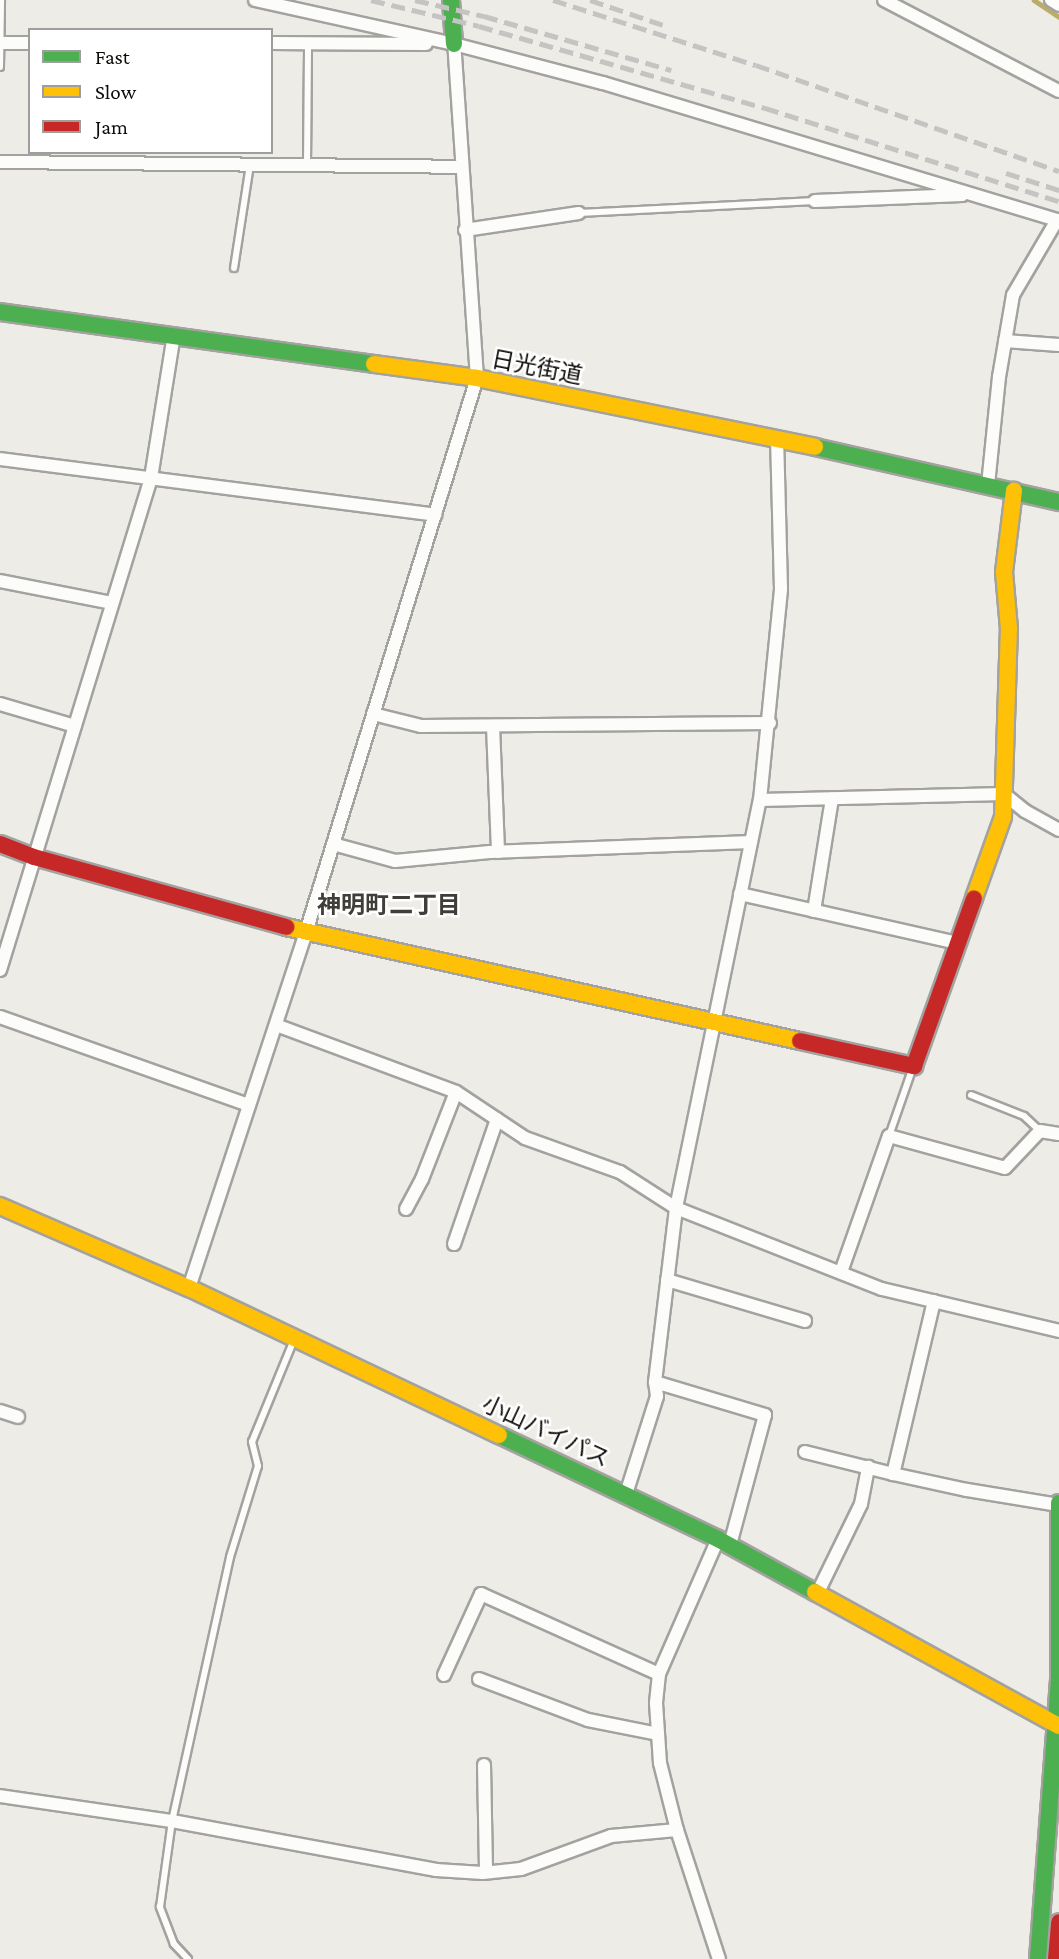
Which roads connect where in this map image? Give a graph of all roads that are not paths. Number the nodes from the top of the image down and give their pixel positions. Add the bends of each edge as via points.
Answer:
1 (1, 0) edge
2 (255, 0) edge
3 (451, 0) edge
4 (884, 0) edge
5 (1051, 0) edge
6 (1059, 5) edge
7 (0, 43) edge
8 (28, 43) edge
9 (273, 43) edge
10 (308, 43) junction
11 (454, 44) junction
12 (0, 67) edge
13 (1059, 91) edge
14 (131, 158) edge
15 (0, 162) edge
16 (250, 165) junction
17 (307, 165) junction
18 (462, 167) junction
19 (973, 194) junction
20 (815, 201) joint
21 (579, 213) joint
22 (1058, 221) edge
23 (465, 230) junction
24 (234, 268) dead end
25 (0, 312) edge
26 (174, 335) junction
27 (1005, 341) junction
28 (1059, 345) edge
29 (477, 377) junction
30 (777, 438) junction
31 (0, 459) edge
32 (151, 478) junction
33 (988, 485) junction
34 (1014, 491) junction
35 (1059, 502) edge
36 (435, 515) junction
37 (0, 581) edge
38 (112, 603) junction
39 (0, 704) edge
40 (373, 714) junction
41 (770, 723) junction
42 (75, 726) junction
43 (493, 726) junction
44 (1004, 794) junction
45 (832, 798) junction
46 (760, 800) junction
47 (1059, 830) edge
48 (751, 842) junction
49 (0, 844) edge
50 (333, 844) junction
51 (498, 852) junction
52 (34, 858) junction
53 (740, 894) junction
54 (814, 911) junction
55 (306, 932) junction
56 (958, 943) junction
57 (0, 970) edge
58 (0, 1017) edge
59 (714, 1020) junction
60 (276, 1025) junction
61 (914, 1066) junction
62 (456, 1092) junction
63 (971, 1095) dead end
64 (249, 1105) junction
65 (497, 1119) junction
66 (1040, 1131) junction
67 (1059, 1134) edge
68 (889, 1136) junction
69 (0, 1206) edge
70 (676, 1208) junction
71 (406, 1209) dead end
72 (454, 1244) dead end
73 (841, 1272) junction
74 (667, 1280) junction
75 (189, 1288) junction
76 (933, 1301) junction
77 (805, 1321) dead end
78 (1059, 1331) edge
79 (294, 1338) junction
80 (655, 1382) junction
81 (0, 1411) edge
82 (18, 1417) dead end
83 (805, 1452) dead end
84 (868, 1467) junction
85 (893, 1474) junction
86 (626, 1494) junction
87 (1059, 1504) edge
88 (724, 1542) junction
89 (817, 1594) junction
90 (659, 1674) junction
91 (444, 1675) dead end
92 (479, 1679) dead end
93 (1058, 1726) edge
94 (658, 1734) junction
95 (484, 1765) dead end
96 (0, 1796) edge
97 (172, 1821) junction
98 (677, 1830) junction
99 (485, 1872) junction
100 (1059, 1922) edge
101 (188, 1959) edge
102 (719, 1959) edge
103 (1038, 1959) edge
104 (1056, 1959) edge

1 - 7 lane
2 - 11 street
3 - 11 main road
4 - 13 street
5 - 6 street
7 - 8 street
7 - 12 lane
9 - 10 street
10 - 11 street
10 - 17 lane
11 - 18 street
11 - 19 street via 603,83
14 - 15 street
14 - 16 street
16 - 17 street
16 - 24 lane
17 - 18 street
18 - 23 street
19 - 20 street
19 - 22 street
20 - 21 lane
21 - 23 street
22 - 27 street via 1013,295
23 - 29 street
25 - 26 main road, 日光街道
26 - 29 main road, 日光街道
26 - 32 street
27 - 28 street
27 - 33 street
29 - 30 main road, 日光街道
29 - 36 street
30 - 33 main road, 日光街道
30 - 41 street via 781,589
31 - 32 street
32 - 36 street
32 - 38 street
33 - 34 main road, 日光街道
34 - 35 main road, 日光街道
34 - 44 main road via 1004,572 1009,629
36 - 40 street
37 - 38 street
38 - 42 street
39 - 42 street
40 - 43 street via 421,726
40 - 50 street
41 - 43 street
41 - 46 street
42 - 52 street
43 - 51 street
44 - 45 street
44 - 47 street
44 - 56 main road via 1003,817
45 - 46 street
45 - 54 street
46 - 48 street
48 - 51 street
48 - 53 street
49 - 52 main road
50 - 51 street via 396,861
50 - 55 street
52 - 55 main road
52 - 57 street
53 - 54 street
53 - 59 street
54 - 56 street
55 - 59 main road
55 - 60 street
56 - 61 main road
58 - 64 street
59 - 61 main road
59 - 70 street
60 - 62 street
60 - 64 street
61 - 68 lane
62 - 65 street
62 - 71 street
63 - 66 lane via 1024,1116
64 - 75 street
65 - 70 street via 525,1138 620,1172
65 - 72 street
66 - 67 street
66 - 68 street via 1005,1168
68 - 73 street
69 - 75 main road, 小山バイパス
70 - 73 street
70 - 74 street
73 - 76 street via 882,1289
74 - 77 street
74 - 80 street
75 - 79 main road, 小山バイパス
76 - 78 street
76 - 85 street
79 - 86 main road, 小山バイパス
79 - 97 lane via 252,1442 258,1466 230,1557
80 - 86 street via 657,1396
80 - 88 street via 765,1415
81 - 82 street
83 - 84 street
84 - 85 street
84 - 89 street via 861,1504
85 - 87 street
86 - 88 main road, 小山バイパス
87 - 93 main road
88 - 89 main road, 小山バイパス
88 - 90 street
89 - 93 main road, 小山バイパス
90 - 91 street via 481,1594
90 - 94 street
92 - 94 street via 589,1720
93 - 103 main road
94 - 98 street via 660,1763
95 - 99 street
96 - 97 street
97 - 99 street via 436,1870
97 - 101 lane via 160,1907 174,1944
98 - 99 street via 611,1836 521,1869
98 - 102 street
100 - 104 main road

